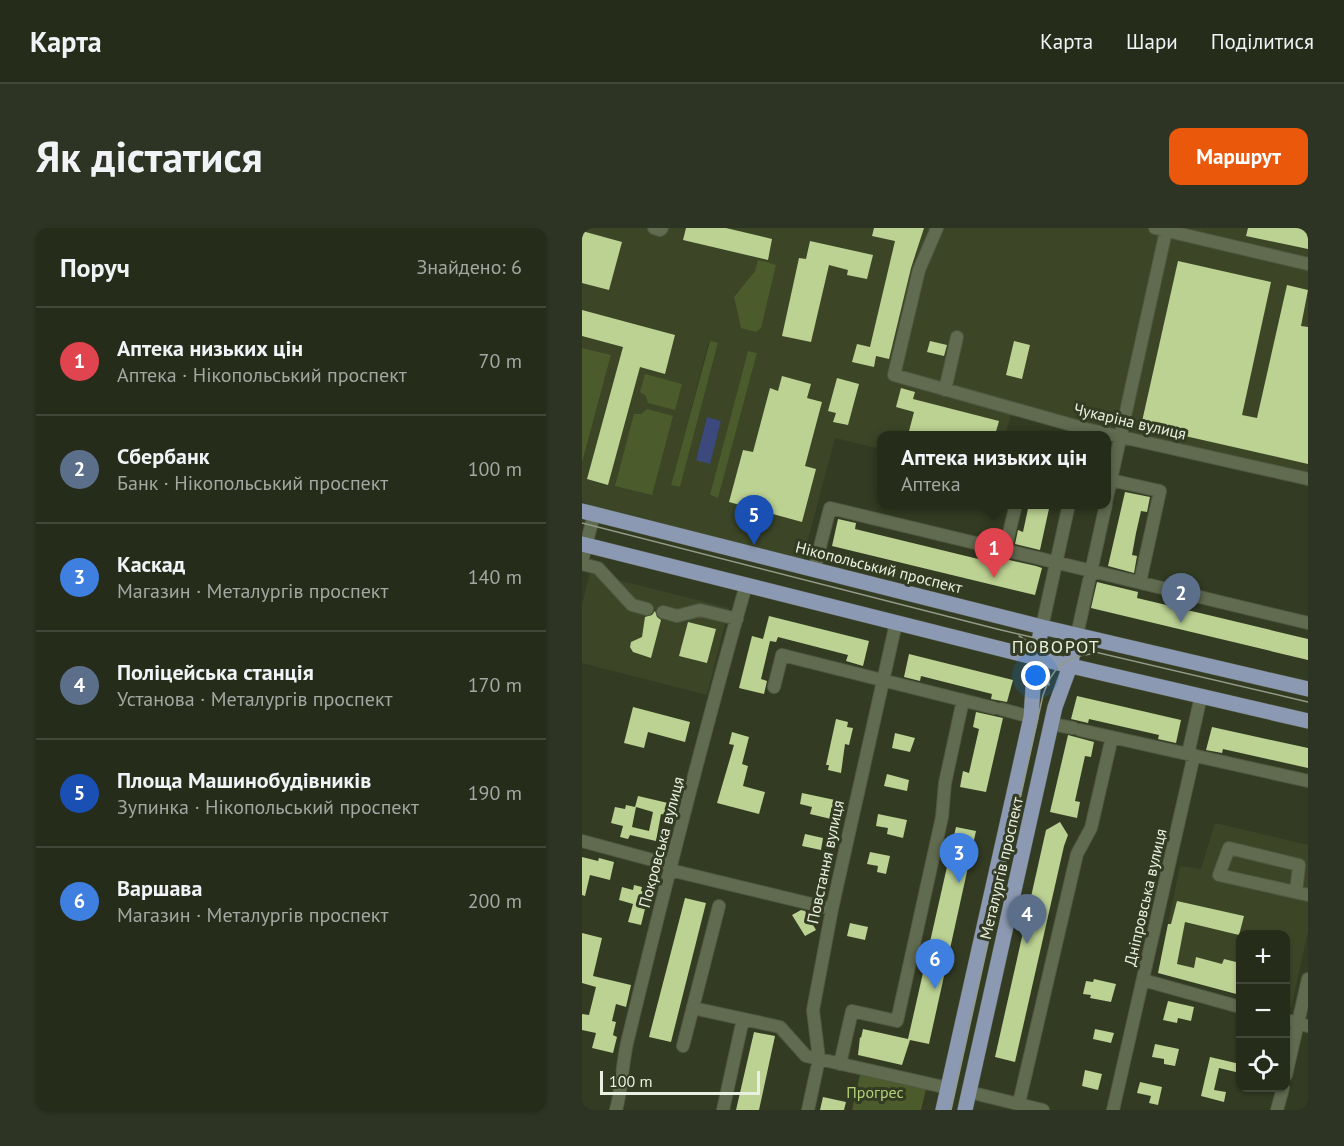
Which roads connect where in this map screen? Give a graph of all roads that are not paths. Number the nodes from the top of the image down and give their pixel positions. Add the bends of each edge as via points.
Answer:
1 (654, 228) edge
2 (662, 228) edge
3 (937, 228) edge
4 (1161, 229) edge
5 (1308, 264) edge
6 (957, 337) dead end
7 (945, 390) junction
8 (1082, 431) edge
9 (1111, 436) edge
10 (1121, 437) junction
11 (1111, 473) edge
12 (1308, 479) edge
13 (1111, 480) edge
14 (1015, 509) edge
15 (1068, 509) edge
16 (1105, 509) edge
17 (588, 512) edge
18 (584, 544) edge
19 (1005, 550) junction
20 (1056, 562) junction
21 (582, 563) edge
22 (814, 570) junction
23 (1091, 571) junction
24 (1140, 582) junction
25 (746, 585) junction
26 (647, 609) dead end
27 (663, 612) dead end
28 (737, 619) junction
29 (896, 623) junction
30 (1308, 623) edge
31 (1042, 627) junction
32 (1077, 635) junction
33 (1035, 657) junction
34 (1070, 666) junction
35 (882, 680) junction
36 (774, 687) dead end
37 (1308, 689) edge
38 (1201, 696) junction
39 (963, 700) junction
40 (1031, 717) junction
41 (1308, 721) edge
42 (1051, 724) junction
43 (1112, 737) junction
44 (1191, 755) junction
45 (1308, 781) edge
46 (582, 841) edge
47 (670, 868) junction
48 (1302, 894) edge
49 (718, 906) dead end
50 (832, 909) junction
51 (1308, 979) edge
52 (1143, 980) junction
53 (1236, 1006) edge
54 (693, 1008) junction
55 (743, 1019) junction
56 (1297, 1023) edge
57 (683, 1046) dead end
58 (1290, 1056) edge
59 (819, 1059) junction
60 (840, 1064) junction
61 (948, 1088) junction
62 (969, 1092) junction
63 (1282, 1092) edge
64 (1019, 1104) junction
65 (616, 1110) edge
66 (723, 1110) edge
67 (808, 1110) edge
68 (944, 1110) edge
69 (965, 1110) edge
70 (1042, 1110) edge
71 (1113, 1110) edge
72 (1277, 1110) edge

1 - 2 street
3 - 7 street, Чукаріна вулиця via 919,270 894,375
4 - 5 street
4 - 10 street
6 - 7 street
7 - 8 street, Чукаріна вулиця
9 - 10 street, Чукаріна вулиця
10 - 11 street
10 - 12 street, Чукаріна вулиця
13 - 24 street via 1160,491
14 - 19 street
15 - 20 street
16 - 23 street
17 - 18 street
17 - 22 main road, Нікопольський проспект
18 - 21 street
18 - 25 main road
19 - 20 street
19 - 22 street via 830,508
20 - 23 street
20 - 31 street
21 - 26 street via 598,568 632,605
22 - 31 main road, Нікопольський проспект
23 - 24 street
23 - 32 street
24 - 30 street
25 - 28 street, Покровська вулиця
25 - 29 main road
27 - 28 street via 678,616 700,610
28 - 47 street, Покровська вулиця
29 - 33 main road
29 - 35 street, Повстання вулиця
31 - 32 main road, Нікопольський проспект
31 - 33 main road, Металургів проспект
32 - 34 main road, Металургів проспект
32 - 37 main road, Нікопольський проспект
33 - 34 main road
33 - 40 main road, Металургів проспект
34 - 38 main road
34 - 42 main road, Металургів проспект
35 - 36 street via 782,655
35 - 39 street
35 - 50 street, Повстання вулиця
38 - 41 main road
38 - 44 street, Дніпровська вулиця
39 - 40 street
39 - 60 street via 897,1021 852,1011
40 - 61 main road, Металургів проспект
42 - 43 street
42 - 62 main road, Металургів проспект
43 - 44 street
43 - 64 street via 1091,828 1077,854
44 - 45 street
44 - 52 street, Дніпровська вулиця
46 - 47 street
47 - 50 street
47 - 65 street, Покровська вулиця via 626,1047
48 - 48 street via 1219,875 1229,848 1299,865
49 - 54 street
50 - 59 street, Повстання вулиця via 813,1010
51 - 56 street
52 - 53 street
52 - 71 street, Дніпровська вулиця
54 - 55 street
54 - 57 street
55 - 59 street via 780,1028 806,1056
55 - 66 street
56 - 58 street
59 - 60 street
59 - 67 street, Повстання вулиця
60 - 61 street
61 - 62 main road
61 - 68 main road, Металургів проспект
62 - 64 street
62 - 69 main road, Металургів проспект
63 - 72 street
64 - 70 street

